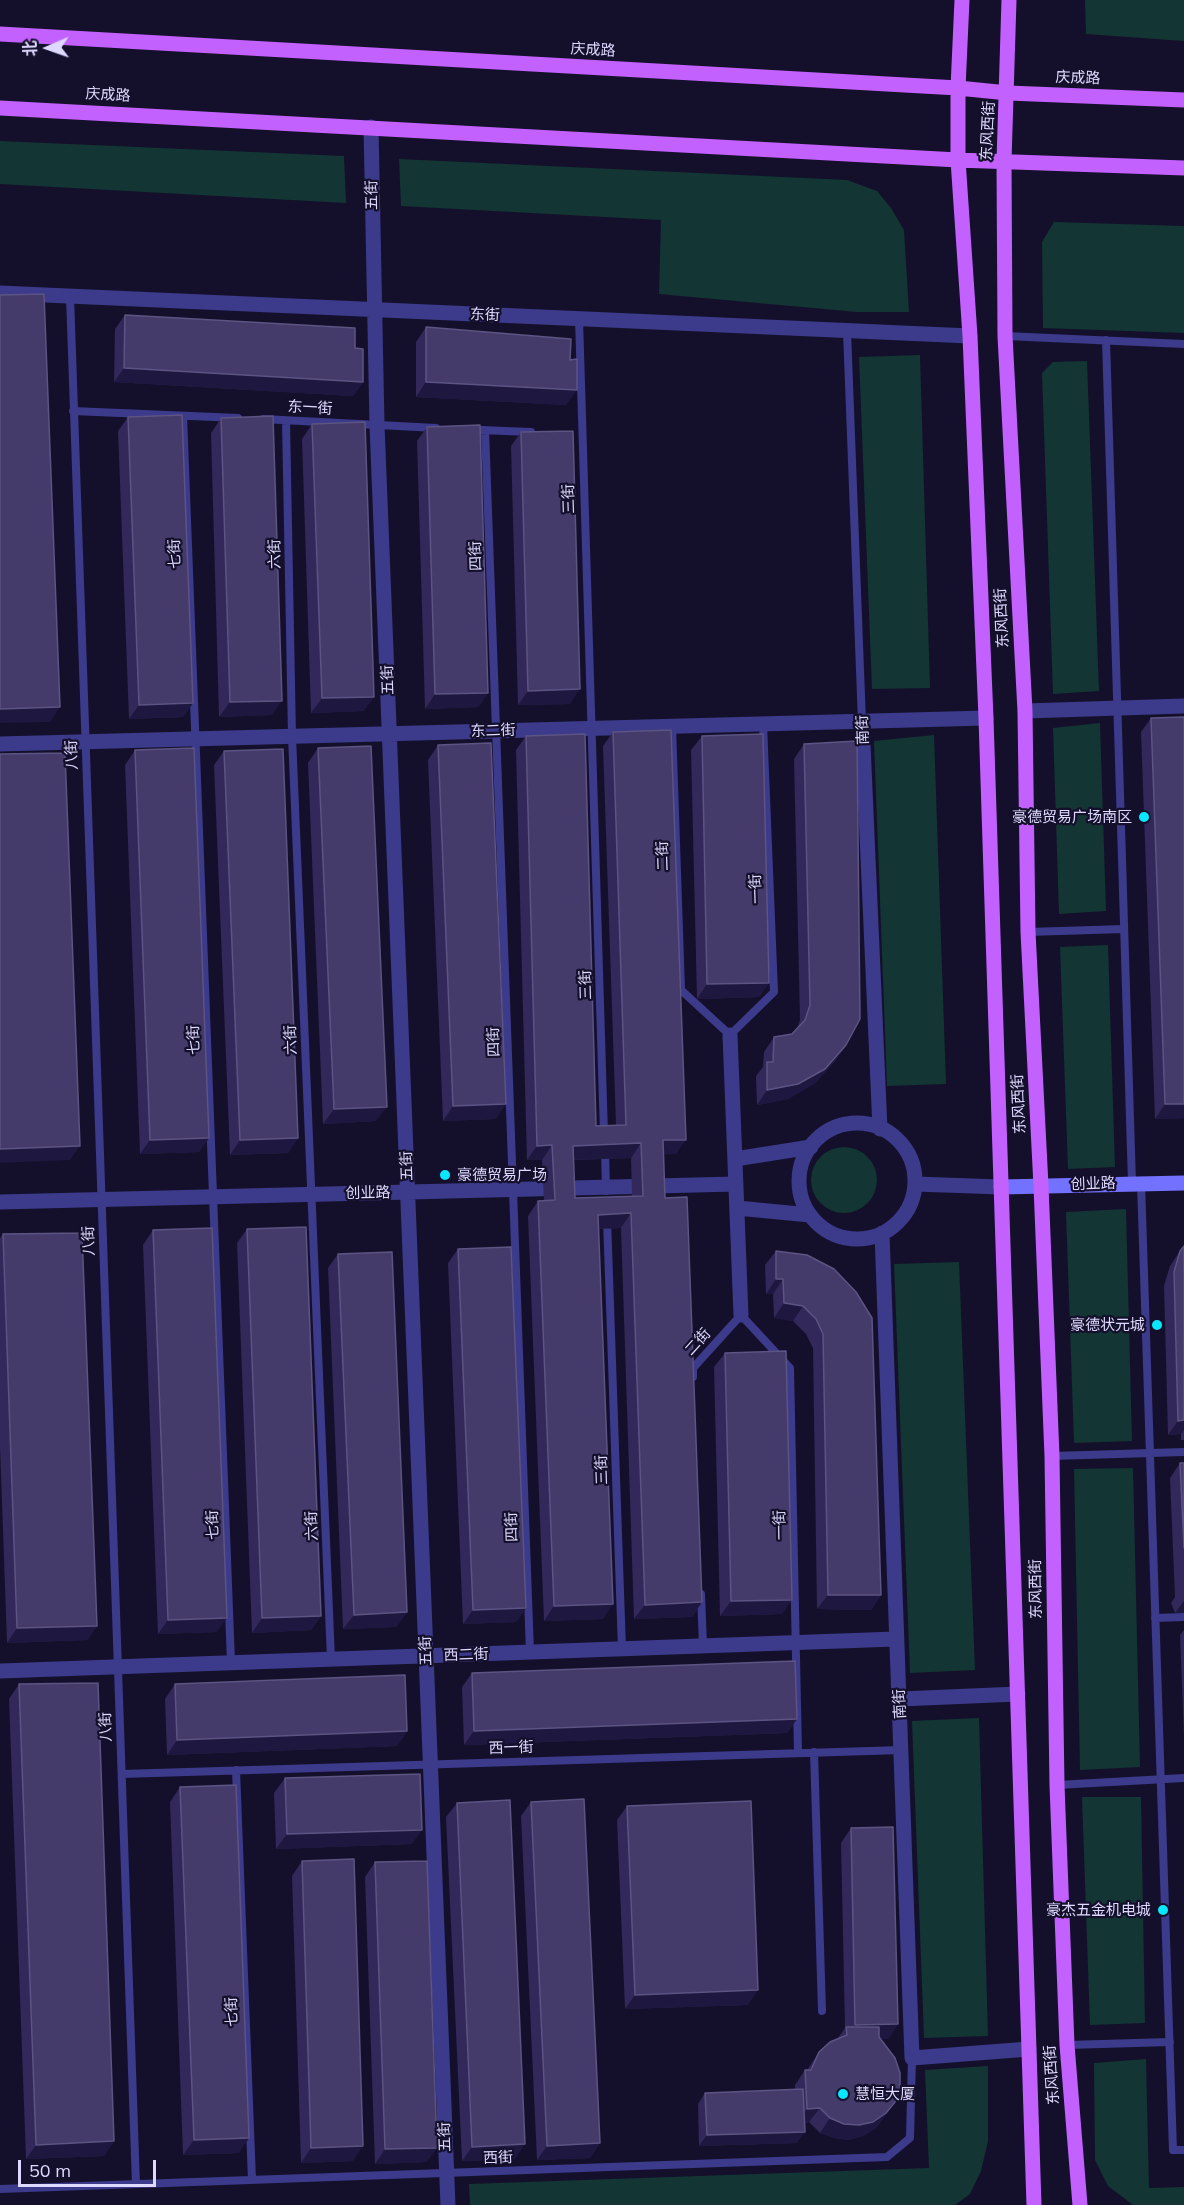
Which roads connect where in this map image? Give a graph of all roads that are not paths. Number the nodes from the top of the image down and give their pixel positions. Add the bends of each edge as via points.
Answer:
1 (962, 0) edge
2 (1009, 0) edge
3 (0, 34) edge
4 (958, 88) junction
5 (1008, 93) junction
6 (1184, 100) edge
7 (0, 108) edge
8 (371, 127) junction
9 (957, 160) junction
10 (1004, 161) junction
11 (1184, 168) edge
12 (0, 294) edge
13 (70, 297) junction
14 (375, 310) junction
15 (579, 319) junction
16 (847, 331) junction
17 (970, 336) junction
18 (1005, 336) junction
19 (1106, 340) junction
20 (1184, 344) edge
21 (73, 411) junction
22 (183, 416) junction
23 (286, 421) junction
24 (377, 425) junction
25 (449, 428) edge
26 (473, 429) edge
27 (485, 430) junction
28 (538, 433) edge
29 (570, 434) edge
30 (581, 435) junction
31 (1184, 706) edge
32 (1116, 708) junction
33 (1025, 711) junction
34 (986, 718) junction
35 (862, 722) junction
36 (763, 724) junction
37 (672, 726) junction
38 (591, 728) junction
39 (496, 731) junction
40 (390, 734) junction
41 (292, 736) junction
42 (196, 739) junction
43 (85, 741) junction
44 (0, 744) edge
45 (1124, 929) junction
46 (1028, 932) junction
47 (730, 1035) junction
48 (880, 1129) junction
49 (811, 1147) junction
50 (735, 1159) junction
51 (1184, 1182) edge
52 (1136, 1183) junction
53 (736, 1184) junction
54 (915, 1184) junction
55 (1041, 1186) junction
56 (1001, 1187) junction
57 (513, 1190) junction
58 (408, 1192) junction
59 (607, 1193) junction
60 (311, 1194) junction
61 (214, 1197) junction
62 (101, 1199) junction
63 (0, 1202) edge
64 (737, 1208) junction
65 (607, 1211) edge
66 (810, 1215) junction
67 (882, 1233) junction
68 (741, 1315) junction
69 (694, 1391) edge
70 (1184, 1452) edge
71 (1150, 1453) junction
72 (1052, 1456) junction
73 (700, 1588) edge
74 (1184, 1617) edge
75 (1155, 1618) junction
76 (896, 1640) junction
77 (796, 1643) junction
78 (703, 1646) junction
79 (622, 1649) junction
80 (530, 1652) junction
81 (426, 1656) junction
82 (331, 1659) junction
83 (231, 1662) junction
84 (118, 1666) junction
85 (0, 1671) edge
86 (1018, 1694) junction
87 (900, 1699) junction
88 (902, 1750) junction
89 (814, 1752) junction
90 (798, 1753) junction
91 (430, 1764) junction
92 (236, 1770) junction
93 (122, 1774) junction
94 (1184, 1778) edge
95 (1161, 1779) junction
96 (1057, 1785) junction
97 (822, 2012) dead end
98 (1170, 2042) junction
99 (1067, 2045) junction
100 (1029, 2049) junction
101 (912, 2058) junction
102 (1184, 2150) edge
103 (447, 2173) junction
104 (252, 2180) junction
105 (136, 2184) junction
106 (0, 2189) edge
107 (448, 2205) edge
108 (1034, 2205) edge
109 (1080, 2205) edge

1 - 4 main road, 东风西街
2 - 5 main road, 东风西街
3 - 4 main road, 庆成路
4 - 5 main road, 庆成路
4 - 9 main road, 东风西街
5 - 6 main road, 庆成路
5 - 10 main road, 东风西街
7 - 8 main road, 庆成路
8 - 9 main road, 庆成路
8 - 14 street, 五街
9 - 10 main road, 庆成路
9 - 17 main road, 东风西街
10 - 11 main road, 庆成路
10 - 18 main road, 东风西街
12 - 13 street, 东街
13 - 14 street, 东街
13 - 21 lane, 八街
14 - 15 street, 东街
14 - 24 street, 五街
15 - 16 street, 东街
15 - 30 lane, 三街
16 - 17 street, 东街
16 - 35 lane, 南街
17 - 34 main road, 东风西街
18 - 19 lane
18 - 33 main road, 东风西街
19 - 20 lane
19 - 32 lane
21 - 22 lane, 东一街
21 - 43 lane, 八街
22 - 23 lane, 东一街
22 - 42 lane, 七街
23 - 24 lane, 东一街
23 - 41 lane, 六街
24 - 25 lane, 东一街
24 - 40 street, 五街
26 - 27 lane
27 - 28 lane
27 - 39 lane, 四街
29 - 30 lane
30 - 38 lane, 三街
31 - 32 street
32 - 33 street
32 - 45 lane
33 - 46 main road, 东风西街
34 - 35 street, 东二街
34 - 56 main road, 东风西街
35 - 36 street, 东二街
35 - 48 street, 南街
36 - 37 street, 东二街
36 - 47 lane, 一街 via 774,992
37 - 38 street, 东二街
37 - 47 lane, 二街 via 681,990
38 - 39 street, 东二街
38 - 59 lane, 三街
39 - 40 street, 东二街
39 - 57 lane, 四街
40 - 41 street, 东二街
40 - 58 street, 五街
41 - 42 street, 东二街
41 - 60 lane, 六街
42 - 43 street, 东二街
42 - 61 lane, 七街
43 - 44 street, 东二街
43 - 62 lane, 八街
45 - 46 lane
45 - 52 lane
46 - 55 main road, 东风西街
47 - 50 street
48 - 49 street via 850,1123 831,1129
48 - 54 street via 903,1146 913,1164
49 - 50 street
49 - 66 street via 804,1157 800,1177 802,1197
50 - 53 street
51 - 52 street, 创业路
52 - 55 street, 创业路
52 - 71 lane
53 - 59 street, 创业路
53 - 64 street
54 - 56 street
54 - 67 street via 911,1203 902,1218
55 - 56 street, 创业路
55 - 72 main road, 东风西街
56 - 86 main road, 东风西街
57 - 58 street, 创业路
57 - 59 street, 创业路
57 - 80 lane, 四街
58 - 60 street, 创业路
58 - 81 street, 五街
60 - 61 street, 创业路
60 - 82 lane, 六街
61 - 62 street, 创业路
61 - 83 lane, 七街
62 - 63 street, 创业路
62 - 84 lane, 八街
64 - 66 street
64 - 68 street
65 - 79 lane, 三街
66 - 67 street via 838,1236 855,1239
67 - 76 street, 南街
68 - 69 lane, 二街 via 693,1368
68 - 77 lane, 一街 via 789,1368
70 - 71 lane
71 - 72 lane
71 - 75 lane
72 - 96 main road, 东风西街
73 - 78 lane
74 - 75 lane
75 - 95 lane
76 - 77 street, 西二街
76 - 87 street, 南街
77 - 78 street, 西二街
77 - 90 lane, 一街
78 - 79 street, 西二街
79 - 80 street, 西二街
80 - 81 street, 西二街
81 - 82 street, 西二街
81 - 91 street, 五街
82 - 83 street, 西二街
83 - 84 street, 西二街
84 - 85 street, 西二街
84 - 93 lane, 八街
86 - 87 street
86 - 100 main road, 东风西街
87 - 88 street, 南街
88 - 89 lane, 西一街
88 - 101 street, 南街
89 - 90 lane, 西一街
89 - 97 lane
90 - 91 lane, 西一街
91 - 92 lane, 西一街
91 - 103 street, 五街
92 - 93 lane, 西一街
92 - 104 lane, 七街
93 - 105 lane, 八街
94 - 95 lane
95 - 96 lane
95 - 98 lane
96 - 99 main road, 东风西街
98 - 99 lane
98 - 102 lane via 1173,2150
99 - 109 main road, 东风西街
100 - 101 street
100 - 108 main road, 东风西街
101 - 103 lane, 西街 via 910,2138 887,2157
103 - 104 lane, 西街
103 - 107 street, 五街
104 - 105 lane, 西街
105 - 106 lane, 西街

